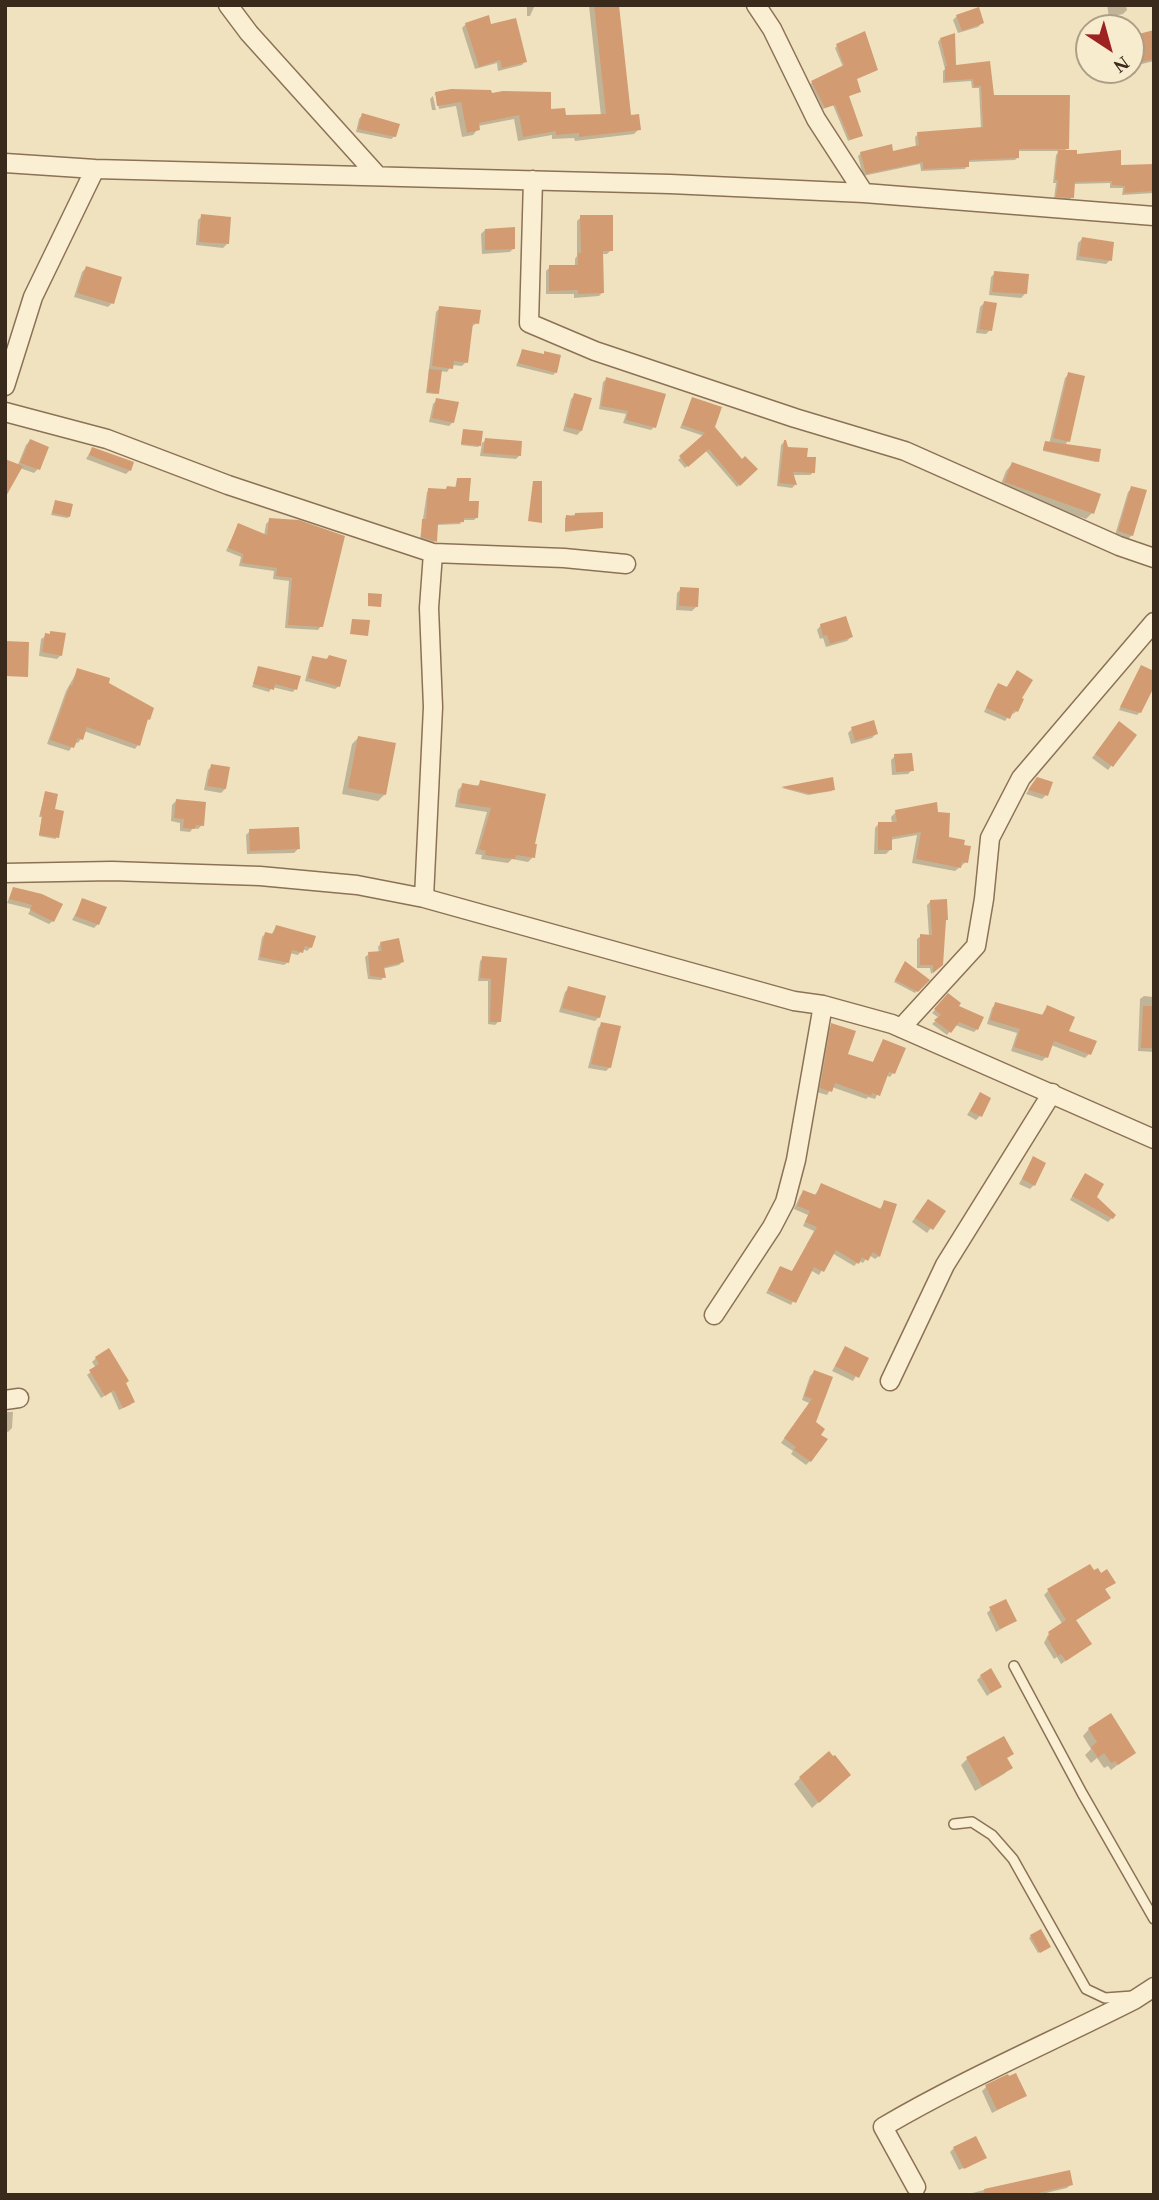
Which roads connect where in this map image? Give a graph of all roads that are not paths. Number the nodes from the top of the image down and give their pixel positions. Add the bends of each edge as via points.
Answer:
1 (228, 5) edge
2 (757, 5) edge
3 (5, 163) edge
4 (95, 169) junction
5 (377, 176) junction
6 (533, 180) junction
7 (864, 193) junction
8 (1154, 216) edge
9 (5, 386) edge
10 (5, 412) edge
11 (433, 553) junction
12 (1154, 558) edge
13 (626, 564) dead end
14 (1154, 622) edge
15 (5, 873) edge
16 (424, 898) junction
17 (823, 1005) junction
18 (901, 1028) junction
19 (1052, 1093) junction
20 (1154, 1139) edge
21 (714, 1315) dead end
22 (890, 1381) dead end
23 (1014, 1666) dead end
24 (954, 1824) dead end
25 (1154, 1919) edge
26 (1148, 1991) edge
27 (916, 2187) dead end

1 - 5 street
2 - 7 street via 816,119
3 - 4 street
4 - 5 street
4 - 9 street via 33,297
5 - 6 street
6 - 7 street
6 - 12 street via 529,323 595,351 905,451
7 - 8 street
10 - 11 street via 107,439
11 - 13 street
11 - 16 street via 429,608 433,707
14 - 18 street via 1021,778 990,838 976,946
15 - 16 street via 260,876 358,885
16 - 17 street via 794,1001
17 - 18 street
17 - 21 street via 785,1202
18 - 19 street
19 - 20 street
19 - 22 street via 945,1265
23 - 25 lane
24 - 26 lane via 972,1822 992,1835 1013,1859 1086,1989 1105,1998
26 - 27 street via 939,2094 883,2127

